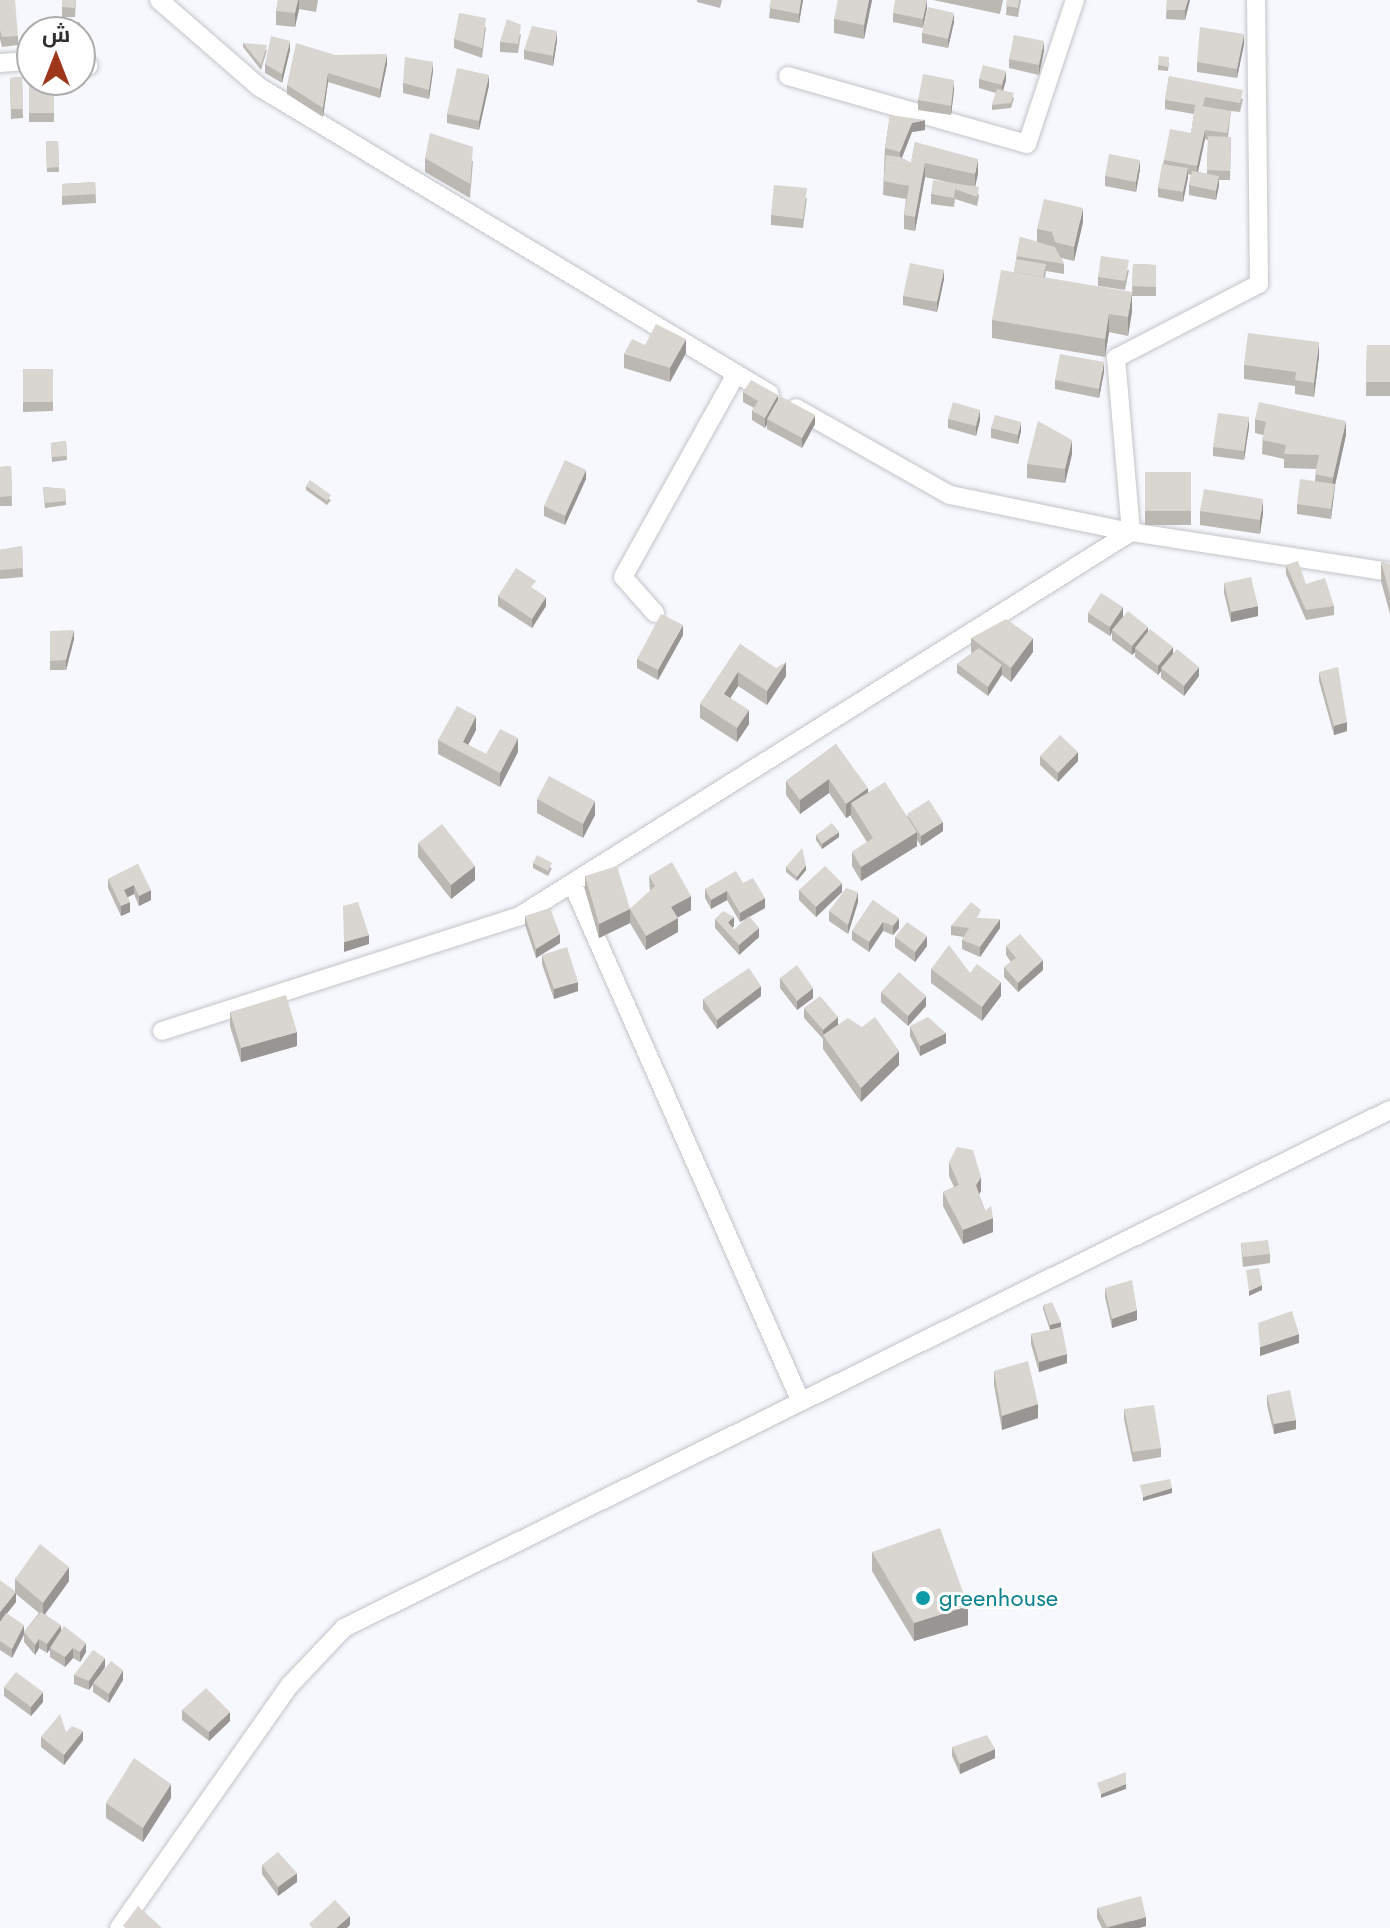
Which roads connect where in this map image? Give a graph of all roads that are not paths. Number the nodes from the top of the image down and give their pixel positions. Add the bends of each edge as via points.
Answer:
1 (159, 0) edge
2 (1075, 0) edge
3 (1256, 0) edge
4 (788, 76) dead end
5 (736, 374) junction
6 (1131, 532) junction
7 (1390, 572) edge
8 (655, 613) dead end
9 (572, 883) junction
10 (162, 1031) dead end
11 (1390, 1110) edge
12 (801, 1402) junction
13 (119, 1928) edge

1 - 5 street via 259,87
2 - 4 street via 1027,144
3 - 6 street via 1259,284 1116,358
5 - 6 street via 950,495
5 - 8 street via 623,577
6 - 7 street
6 - 9 street
9 - 10 street via 518,917
9 - 12 street
11 - 12 street
12 - 13 street via 344,1628 290,1685

